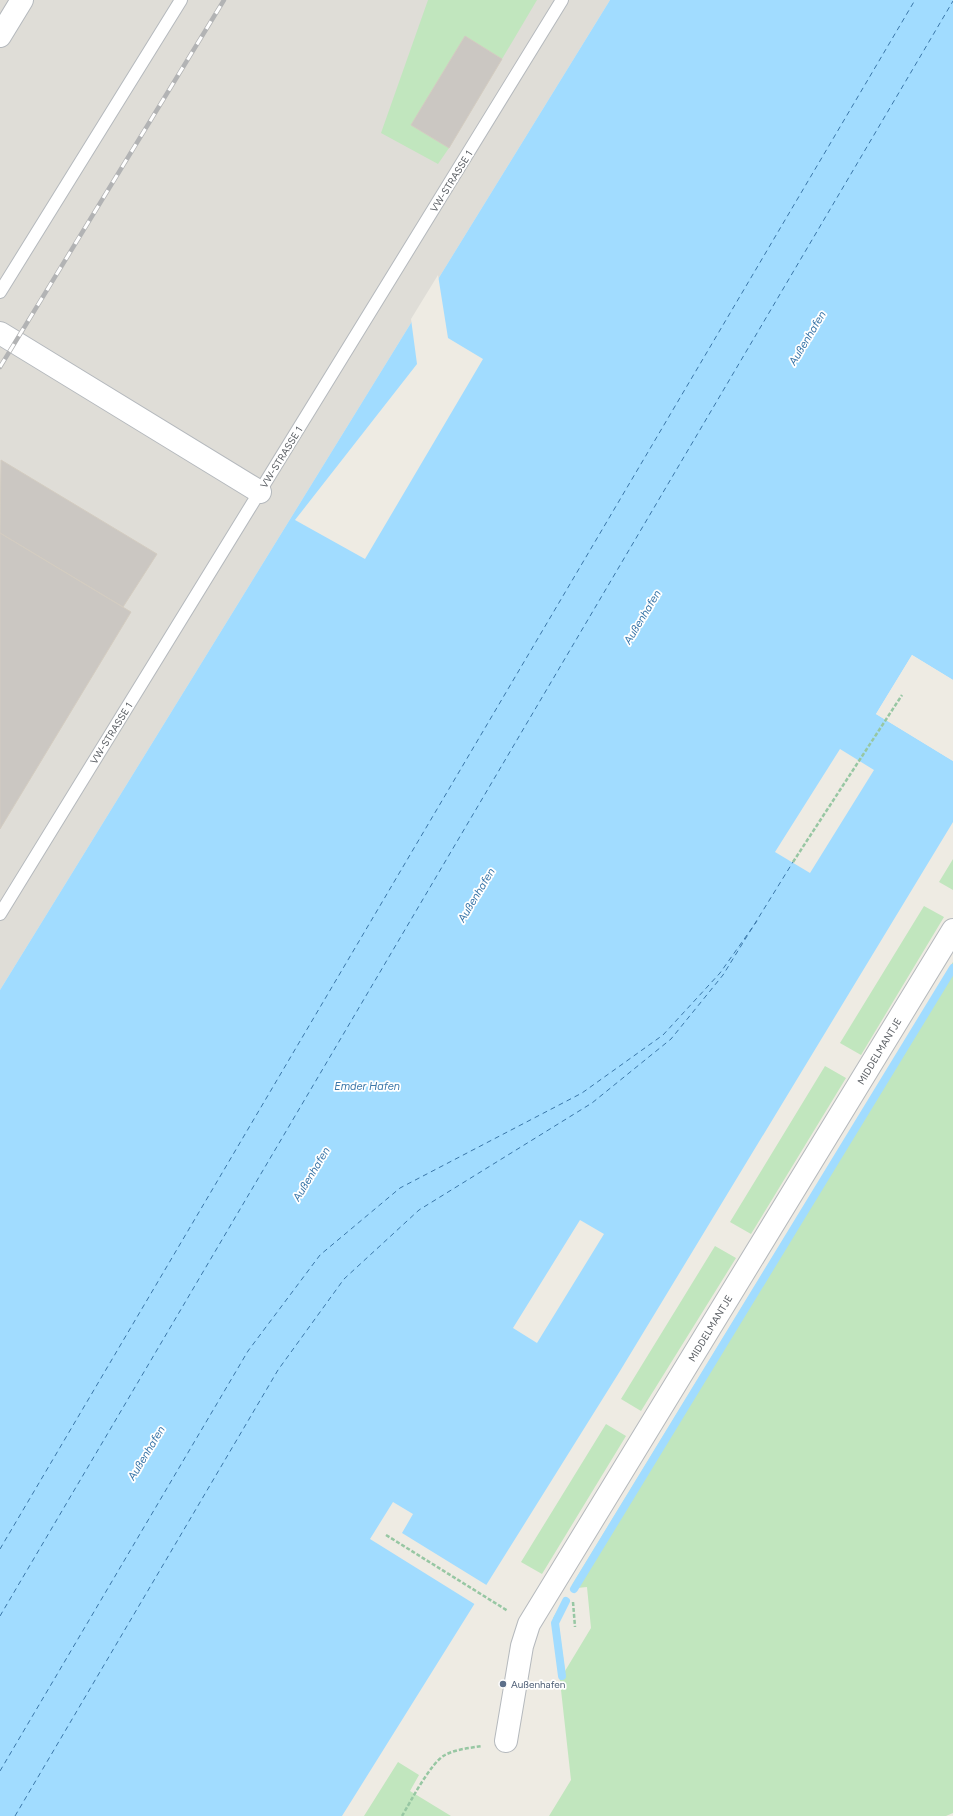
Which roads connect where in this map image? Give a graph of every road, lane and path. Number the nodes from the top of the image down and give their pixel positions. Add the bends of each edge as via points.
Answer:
1 (22, 0) edge
2 (180, 0) edge
3 (562, 0) edge
4 (0, 36) edge
5 (0, 292) edge
6 (0, 334) edge
7 (260, 492) junction
8 (902, 695) dead end
9 (793, 862) dead end
10 (0, 914) edge
11 (953, 930) edge
12 (386, 1535) dead end
13 (495, 1603) dead end
14 (506, 1741) joint
15 (402, 1816) edge

1 - 4 street
2 - 5 lane
3 - 7 lane, VW-STRASSE 1
6 - 7 street
7 - 10 lane, VW-STRASSE 1
8 - 9 path
11 - 14 street, MIDDELMANTJE via 529,1624 522,1646
12 - 13 path
14 - 15 path via 444,1755 436,1762

